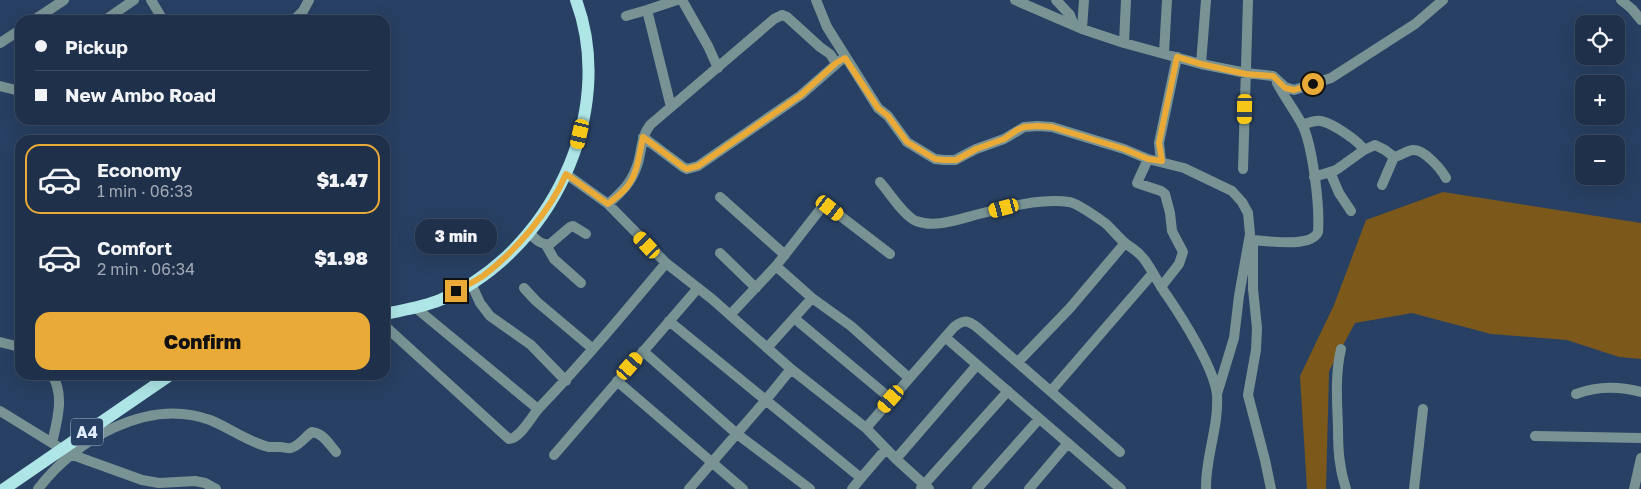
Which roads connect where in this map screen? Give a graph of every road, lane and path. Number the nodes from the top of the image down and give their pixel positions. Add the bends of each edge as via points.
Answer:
1 (64, 0) edge
2 (134, 0) edge
3 (151, 0) edge
4 (309, 0) edge
5 (576, 0) edge
6 (677, 0) edge
7 (682, 0) edge
8 (816, 0) edge
9 (1016, 0) edge
10 (1056, 0) edge
11 (1084, 0) edge
12 (1126, 0) edge
13 (1167, 0) edge
14 (1206, 0) edge
15 (1248, 0) edge
16 (1443, 0) edge
17 (1621, 0) edge
18 (647, 10) junction
19 (42, 15) edge
20 (112, 15) edge
21 (160, 15) edge
22 (299, 15) edge
23 (626, 16) dead end
24 (1641, 20) edge
25 (1078, 27) junction
26 (15, 33) edge
27 (0, 43) edge
28 (1124, 43) junction
29 (1164, 53) junction
30 (1177, 57) junction
31 (840, 61) junction
32 (1201, 64) junction
33 (718, 68) junction
34 (1246, 74) junction
35 (1273, 76) junction
36 (670, 107) junction
37 (1302, 124) junction
38 (643, 137) junction
39 (1364, 150) junction
40 (1394, 157) junction
41 (1148, 159) junction
42 (1162, 161) junction
43 (1243, 170) dead end
44 (1330, 172) junction
45 (566, 174) junction
46 (1314, 177) junction
47 (1446, 178) dead end
48 (880, 182) dead end
49 (1382, 184) dead end
50 (720, 197) dead end
51 (608, 204) junction
52 (1351, 211) dead end
53 (528, 232) junction
54 (586, 234) dead end
55 (1252, 237) junction
56 (1124, 242) junction
57 (546, 245) junction
58 (720, 253) dead end
59 (890, 254) dead end
60 (785, 255) junction
61 (666, 263) junction
62 (776, 266) junction
63 (1153, 273) junction
64 (471, 283) junction
65 (581, 283) dead end
66 (1161, 287) junction
67 (524, 288) dead end
68 (698, 288) junction
69 (756, 288) junction
70 (812, 298) junction
71 (416, 308) junction
72 (390, 313) edge
73 (730, 315) junction
74 (794, 318) junction
75 (669, 321) junction
76 (390, 331) edge
77 (945, 337) junction
78 (0, 342) edge
79 (15, 346) edge
80 (767, 348) junction
81 (593, 349) junction
82 (1341, 349) dead end
83 (643, 351) junction
84 (1018, 362) junction
85 (977, 365) junction
86 (791, 369) junction
87 (909, 378) junction
88 (56, 380) edge
89 (163, 380) edge
90 (566, 380) junction
91 (617, 381) junction
92 (1008, 391) junction
93 (1051, 392) junction
94 (1641, 392) edge
95 (1217, 394) junction
96 (1576, 394) dead end
97 (891, 399) junction
98 (765, 401) junction
99 (538, 409) junction
100 (1423, 409) dead end
101 (0, 412) edge
102 (1039, 418) junction
103 (866, 428) junction
104 (737, 434) junction
105 (1535, 436) dead end
106 (1641, 438) edge
107 (1068, 443) junction
108 (62, 449) junction
109 (886, 449) junction
110 (336, 452) dead end
111 (1120, 452) dead end
112 (554, 455) dead end
113 (1641, 458) edge
114 (896, 459) junction
115 (712, 464) junction
116 (861, 478) junction
117 (160, 486) edge
118 (924, 487) edge
119 (4, 489) edge
120 (38, 489) edge
121 (216, 489) edge
122 (689, 489) edge
123 (742, 489) edge
124 (810, 489) edge
125 (852, 489) edge
126 (977, 489) edge
127 (1029, 489) edge
128 (1121, 489) edge
129 (1206, 489) edge
130 (1271, 489) edge
131 (1346, 489) edge
132 (1414, 489) edge
133 (1634, 489) edge

1 - 19 street
2 - 20 street
3 - 21 street
4 - 22 street
5 - 45 main road via 585,36 587,95 576,150
6 - 18 street
7 - 33 street
8 - 31 street
9 - 25 street
10 - 25 street
11 - 25 street
12 - 28 street
13 - 29 street
14 - 32 street
15 - 34 street
16 - 35 street via 1415,24 1331,78 1294,90 1285,88
17 - 24 street
18 - 23 street
18 - 36 street
25 - 28 street
26 - 27 street
28 - 29 street
29 - 30 street
30 - 32 street
30 - 42 street via 1159,143
31 - 33 street via 782,15
31 - 38 street via 801,95 698,166 683,167
31 - 41 street via 907,142 935,159 956,160 1024,127 1038,126 1082,136
32 - 34 street
33 - 36 street
34 - 35 street
34 - 43 street
35 - 37 street
36 - 38 street
37 - 39 street via 1328,123 1357,141
37 - 46 street
38 - 51 street via 638,162 627,187
39 - 40 street via 1379,146
39 - 44 street
40 - 47 street via 1411,150 1418,151 1436,164
40 - 49 street
41 - 42 street
41 - 66 street via 1137,183 1165,194 1171,228 1183,252 1179,264
42 - 55 street via 1232,191 1248,213
44 - 46 street
44 - 52 street via 1338,194
45 - 51 street
45 - 53 main road
46 - 55 street via 1319,224 1316,237 1293,243
48 - 56 street via 914,221 928,224 949,222 1013,206 1070,202 1104,223
50 - 60 street
51 - 61 street
53 - 57 street
53 - 64 main road via 483,276
54 - 57 street via 573,226
55 - 95 street via 1234,338
55 - 130 street via 1257,328 1248,395
56 - 63 street via 1134,247
56 - 84 street via 1070,308
57 - 65 street via 554,259
58 - 69 street
59 - 60 street via 826,207
60 - 62 street
61 - 68 street
61 - 81 street
62 - 69 street
62 - 70 street
63 - 66 street
63 - 93 street
64 - 71 main road via 441,300
64 - 90 street via 490,316 531,345
66 - 95 street via 1200,349
67 - 81 street
68 - 73 street
68 - 75 street
69 - 73 street
70 - 74 street
70 - 87 street via 851,326
71 - 72 main road
71 - 99 street
73 - 80 street
74 - 80 street
74 - 97 street
75 - 83 street
75 - 98 street
76 - 99 street via 509,439 518,435
77 - 84 street via 960,322 969,320
77 - 85 street
77 - 87 street
78 - 79 street
80 - 86 street
81 - 90 street
82 - 131 street via 1337,381 1337,453
83 - 91 street
83 - 104 street
84 - 93 street
85 - 92 street
85 - 114 street
86 - 98 street
86 - 103 street
87 - 97 street
88 - 108 street
89 - 108 main road, A4
90 - 99 street
91 - 112 street
91 - 115 street
92 - 102 street
92 - 118 street
93 - 111 street
94 - 96 street via 1610,387
95 - 129 street via 1205,473
97 - 103 street
98 - 104 street
98 - 116 street
100 - 132 street
101 - 108 street
102 - 107 street
102 - 126 street
103 - 109 street
104 - 115 street
104 - 124 street
105 - 106 street
107 - 127 street
107 - 128 street
108 - 110 street via 146,417 184,414 208,420 268,447 290,448 316,432
108 - 117 street
108 - 119 main road, A4
108 - 120 street
109 - 114 street
109 - 116 street
113 - 133 street
114 - 118 street
115 - 122 street
115 - 123 street
116 - 125 street
117 - 121 street via 195,481

